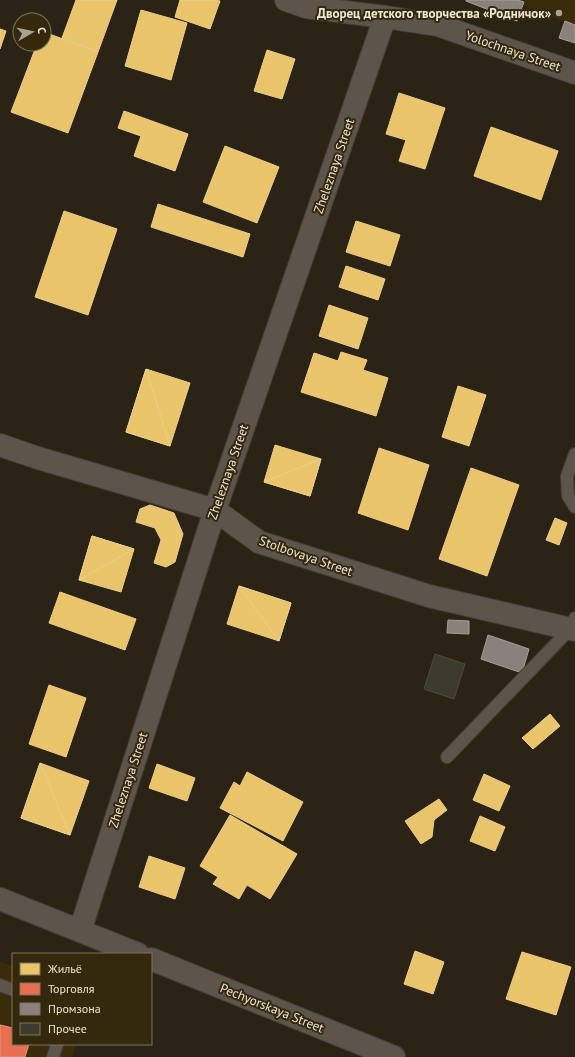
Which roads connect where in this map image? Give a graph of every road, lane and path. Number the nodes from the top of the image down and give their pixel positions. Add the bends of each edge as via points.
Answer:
1 (286, 0) edge
2 (385, 16) junction
3 (575, 73) edge
4 (0, 445) edge
5 (575, 454) edge
6 (575, 507) edge
7 (215, 510) junction
8 (574, 625) edge
9 (447, 757) dead end
10 (0, 899) edge
11 (80, 931) junction
12 (135, 953) edge
13 (152, 959) edge
14 (0, 985) edge
15 (12, 990) edge
16 (56, 1045) edge
17 (53, 1057) edge
18 (394, 1057) edge

1 - 2 street, Yolochnaya Street via 306,7
2 - 3 street, Yolochnaya Street via 438,25
2 - 7 street, Zheleznaya Street
4 - 7 street, Stolbovaya Street
5 - 6 lane via 567,476 568,496
7 - 8 street, Stolbovaya Street via 259,542 429,596
7 - 11 street, Zheleznaya Street
8 - 9 lane
10 - 11 street
11 - 12 street
13 - 18 street, Pechyorskaya Street
14 - 15 lane
16 - 17 lane

